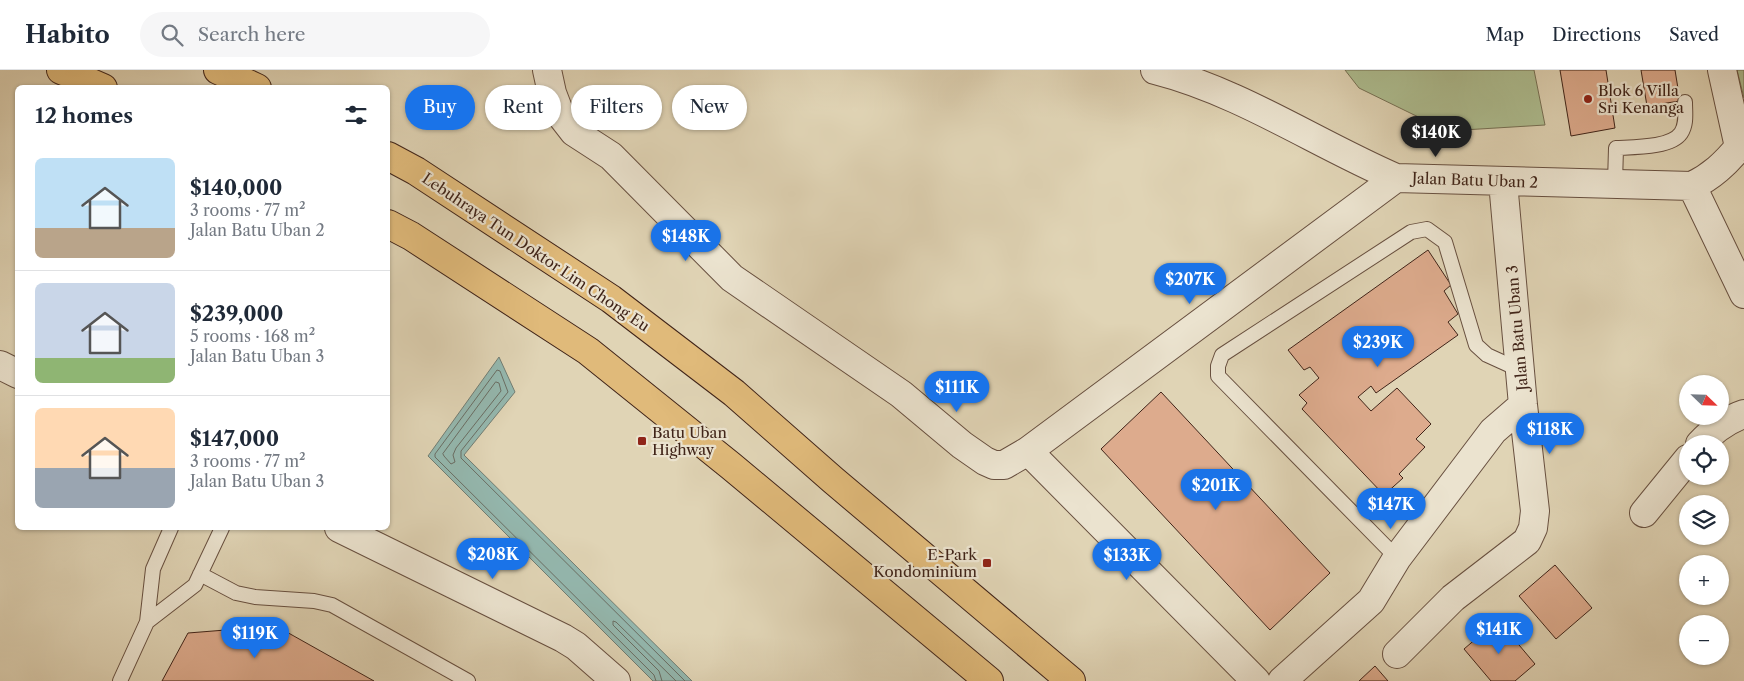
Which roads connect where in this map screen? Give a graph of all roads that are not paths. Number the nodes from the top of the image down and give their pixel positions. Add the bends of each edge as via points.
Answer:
1 (61, 70) edge
2 (218, 70) edge
3 (250, 70) edge
4 (547, 70) edge
5 (1155, 70) edge
6 (1722, 70) edge
7 (96, 85) edge
8 (250, 85) edge
9 (265, 85) edge
10 (1685, 102) dead end
11 (1742, 148) edge
12 (390, 157) edge
13 (1396, 178) junction
14 (1503, 182) junction
15 (1615, 183) junction
16 (1692, 186) junction
17 (390, 225) edge
18 (1744, 294) edge
19 (0, 365) edge
20 (1520, 370) junction
21 (15, 372) edge
22 (1524, 405) junction
23 (1744, 414) edge
24 (1709, 435) edge
25 (1028, 451) junction
26 (1679, 470) edge
27 (1644, 513) dead end
28 (170, 530) edge
29 (221, 530) edge
30 (343, 530) edge
31 (1397, 558) junction
32 (200, 574) junction
33 (148, 622) junction
34 (1397, 654) dead end
35 (120, 681) edge
36 (468, 681) edge
37 (616, 681) edge
38 (989, 681) edge
39 (1071, 681) edge
40 (1256, 681) edge
41 (1282, 681) edge

1 - 7 highway
2 - 8 highway
3 - 9 street
4 - 25 street via 560,114 574,132 611,156 732,278 900,394 985,461 1004,465
5 - 13 street, Jalan Batu Uban 2 via 1186,78 1264,111
6 - 11 street
10 - 15 lane via 1685,123 1680,135 1663,144 1616,148
11 - 16 street via 1708,178
12 - 39 highway, Lebuhraya Tun Doktor Lim Chong Eu via 611,299 734,392
13 - 14 street, Jalan Batu Uban 2
13 - 25 street
14 - 15 street, Jalan Batu Uban 2
14 - 20 street, Jalan Batu Uban 3
15 - 16 street, Jalan Batu Uban 2
16 - 18 street
17 - 38 highway via 588,351
19 - 21 street
20 - 22 street, Jalan Batu Uban 3
20 - 31 lane via 1488,355 1476,345 1445,242 1427,230 1411,232 1222,355 1218,376
22 - 31 street via 1493,431
22 - 34 street, Jalan Batu Uban 3 via 1535,512 1527,541 1454,598
23 - 24 street via 1717,427
25 - 40 street
26 - 27 street
28 - 33 lane via 153,569
29 - 32 lane
30 - 37 street via 563,638
31 - 41 street via 1371,601
32 - 33 lane via 195,585
32 - 36 lane via 236,593 332,605
33 - 35 lane

